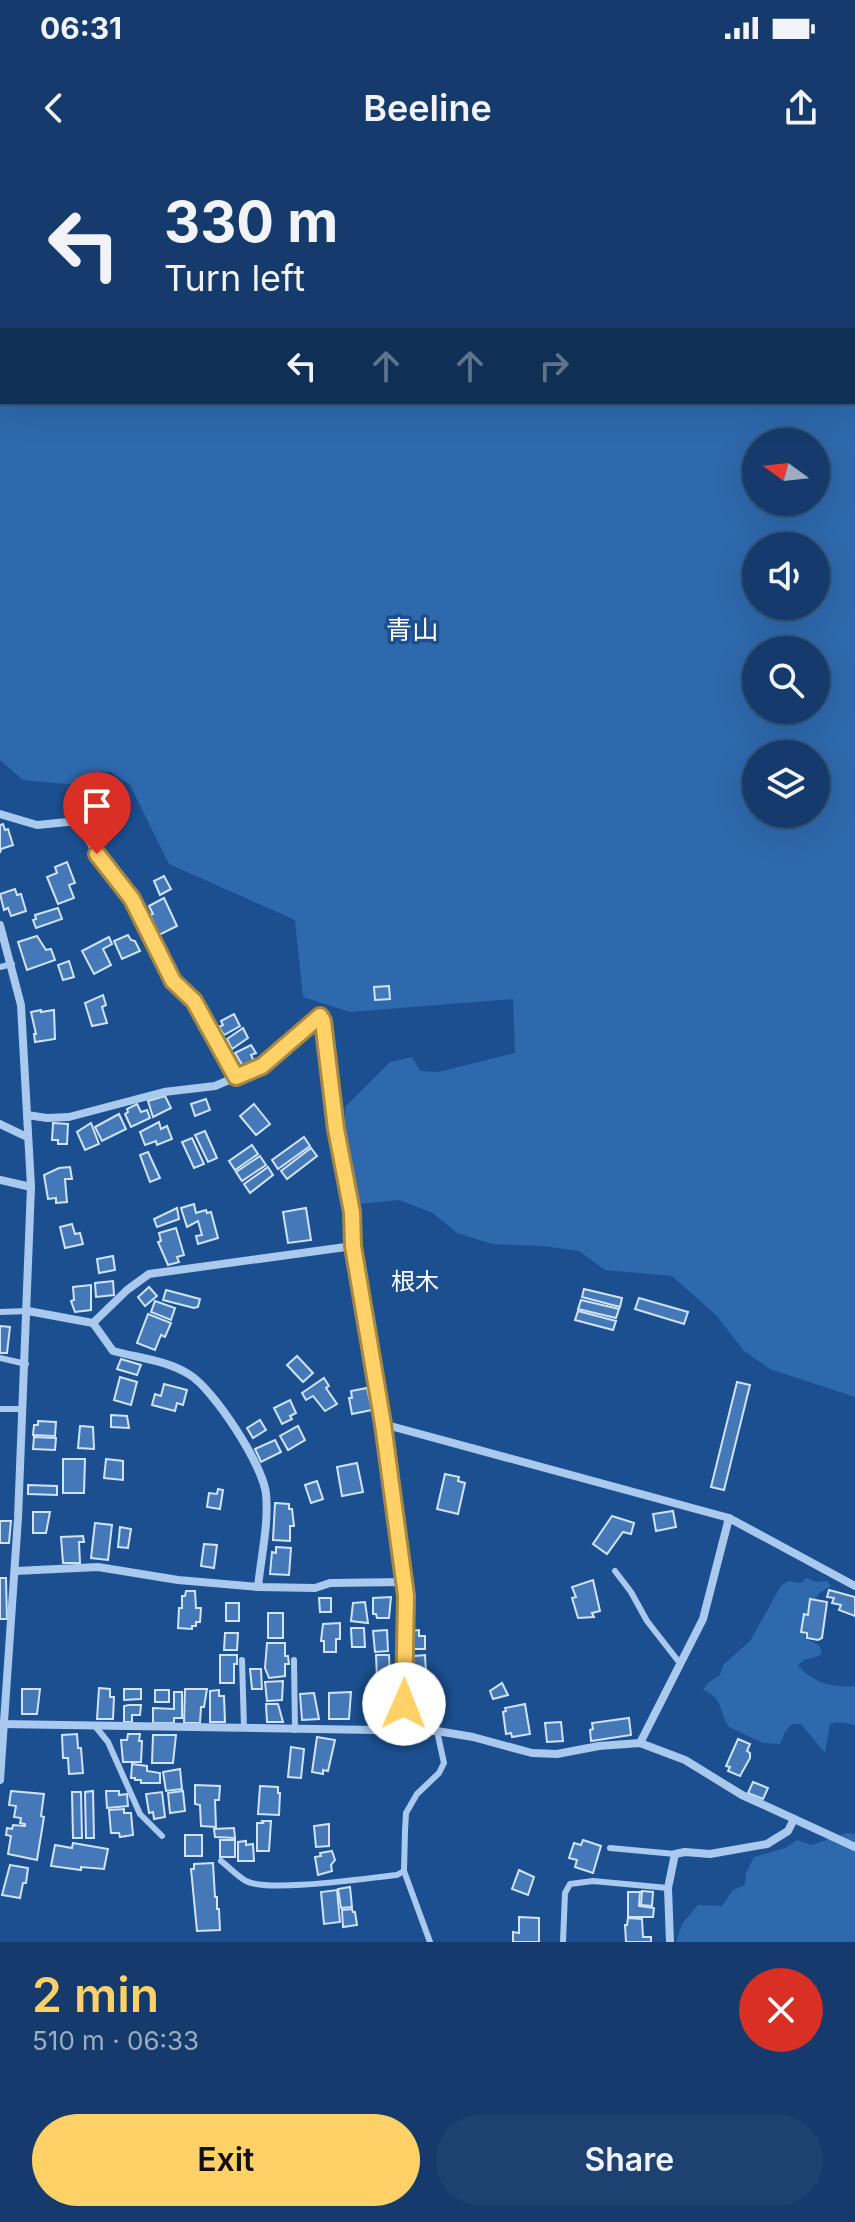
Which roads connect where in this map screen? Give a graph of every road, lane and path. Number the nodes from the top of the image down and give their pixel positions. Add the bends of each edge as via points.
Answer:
1 (0, 814) edge
2 (0, 925) edge
3 (12, 964) junction
4 (0, 967) edge
5 (236, 1077) junction
6 (27, 1115) junction
7 (0, 1124) edge
8 (27, 1137) junction
9 (0, 1180) edge
10 (31, 1187) junction
11 (353, 1246) junction
12 (28, 1311) junction
13 (0, 1312) edge
14 (93, 1323) junction
15 (0, 1358) edge
16 (26, 1364) junction
17 (0, 1409) edge
18 (23, 1409) junction
19 (383, 1424) junction
20 (729, 1518) junction
21 (15, 1571) junction
22 (615, 1571) dead end
23 (404, 1582) junction
24 (855, 1586) edge
25 (258, 1587) junction
26 (242, 1660) dead end
27 (294, 1660) dead end
28 (679, 1662) junction
29 (3, 1724) edge
30 (95, 1726) junction
31 (244, 1729) junction
32 (295, 1730) junction
33 (403, 1731) junction
34 (437, 1731) junction
35 (640, 1743) junction
36 (0, 1780) edge
37 (794, 1819) junction
38 (162, 1836) dead end
39 (855, 1847) edge
40 (610, 1848) dead end
41 (675, 1854) junction
42 (221, 1861) dead end
43 (404, 1871) junction
44 (668, 1888) junction
45 (430, 1942) edge
46 (563, 1942) edge
47 (670, 1942) edge

1 - 5 street via 37,825 88,825 87,837 132,899 173,981 194,1001
2 - 3 street
3 - 4 lane
3 - 6 street via 21,1005
5 - 6 street via 69,1117
5 - 11 street via 262,1066 320,1016
6 - 8 street
7 - 8 street
8 - 10 street
9 - 10 street
10 - 12 street
11 - 14 street via 149,1274
11 - 19 street
12 - 13 lane
12 - 14 street
12 - 16 street
14 - 25 street via 113,1351 191,1375 236,1430 266,1491
15 - 16 lane
16 - 18 street
17 - 18 lane
18 - 21 street
19 - 20 street
19 - 23 street
20 - 24 street
20 - 28 street via 703,1619
21 - 25 street via 98,1567
21 - 29 street
22 - 28 lane
23 - 25 street
23 - 33 street
26 - 31 lane
27 - 32 lane
28 - 35 street
29 - 30 street
29 - 36 street
30 - 31 street
30 - 38 lane via 108,1742 140,1814
31 - 32 street
32 - 33 street
33 - 34 street
34 - 35 street via 532,1753
34 - 43 lane via 444,1763 406,1813
35 - 37 street via 685,1760
37 - 39 street
37 - 41 street via 788,1831 767,1844
40 - 41 lane
41 - 44 street
42 - 43 lane via 247,1882 262,1885
43 - 45 lane
44 - 46 lane via 570,1884
44 - 47 street

